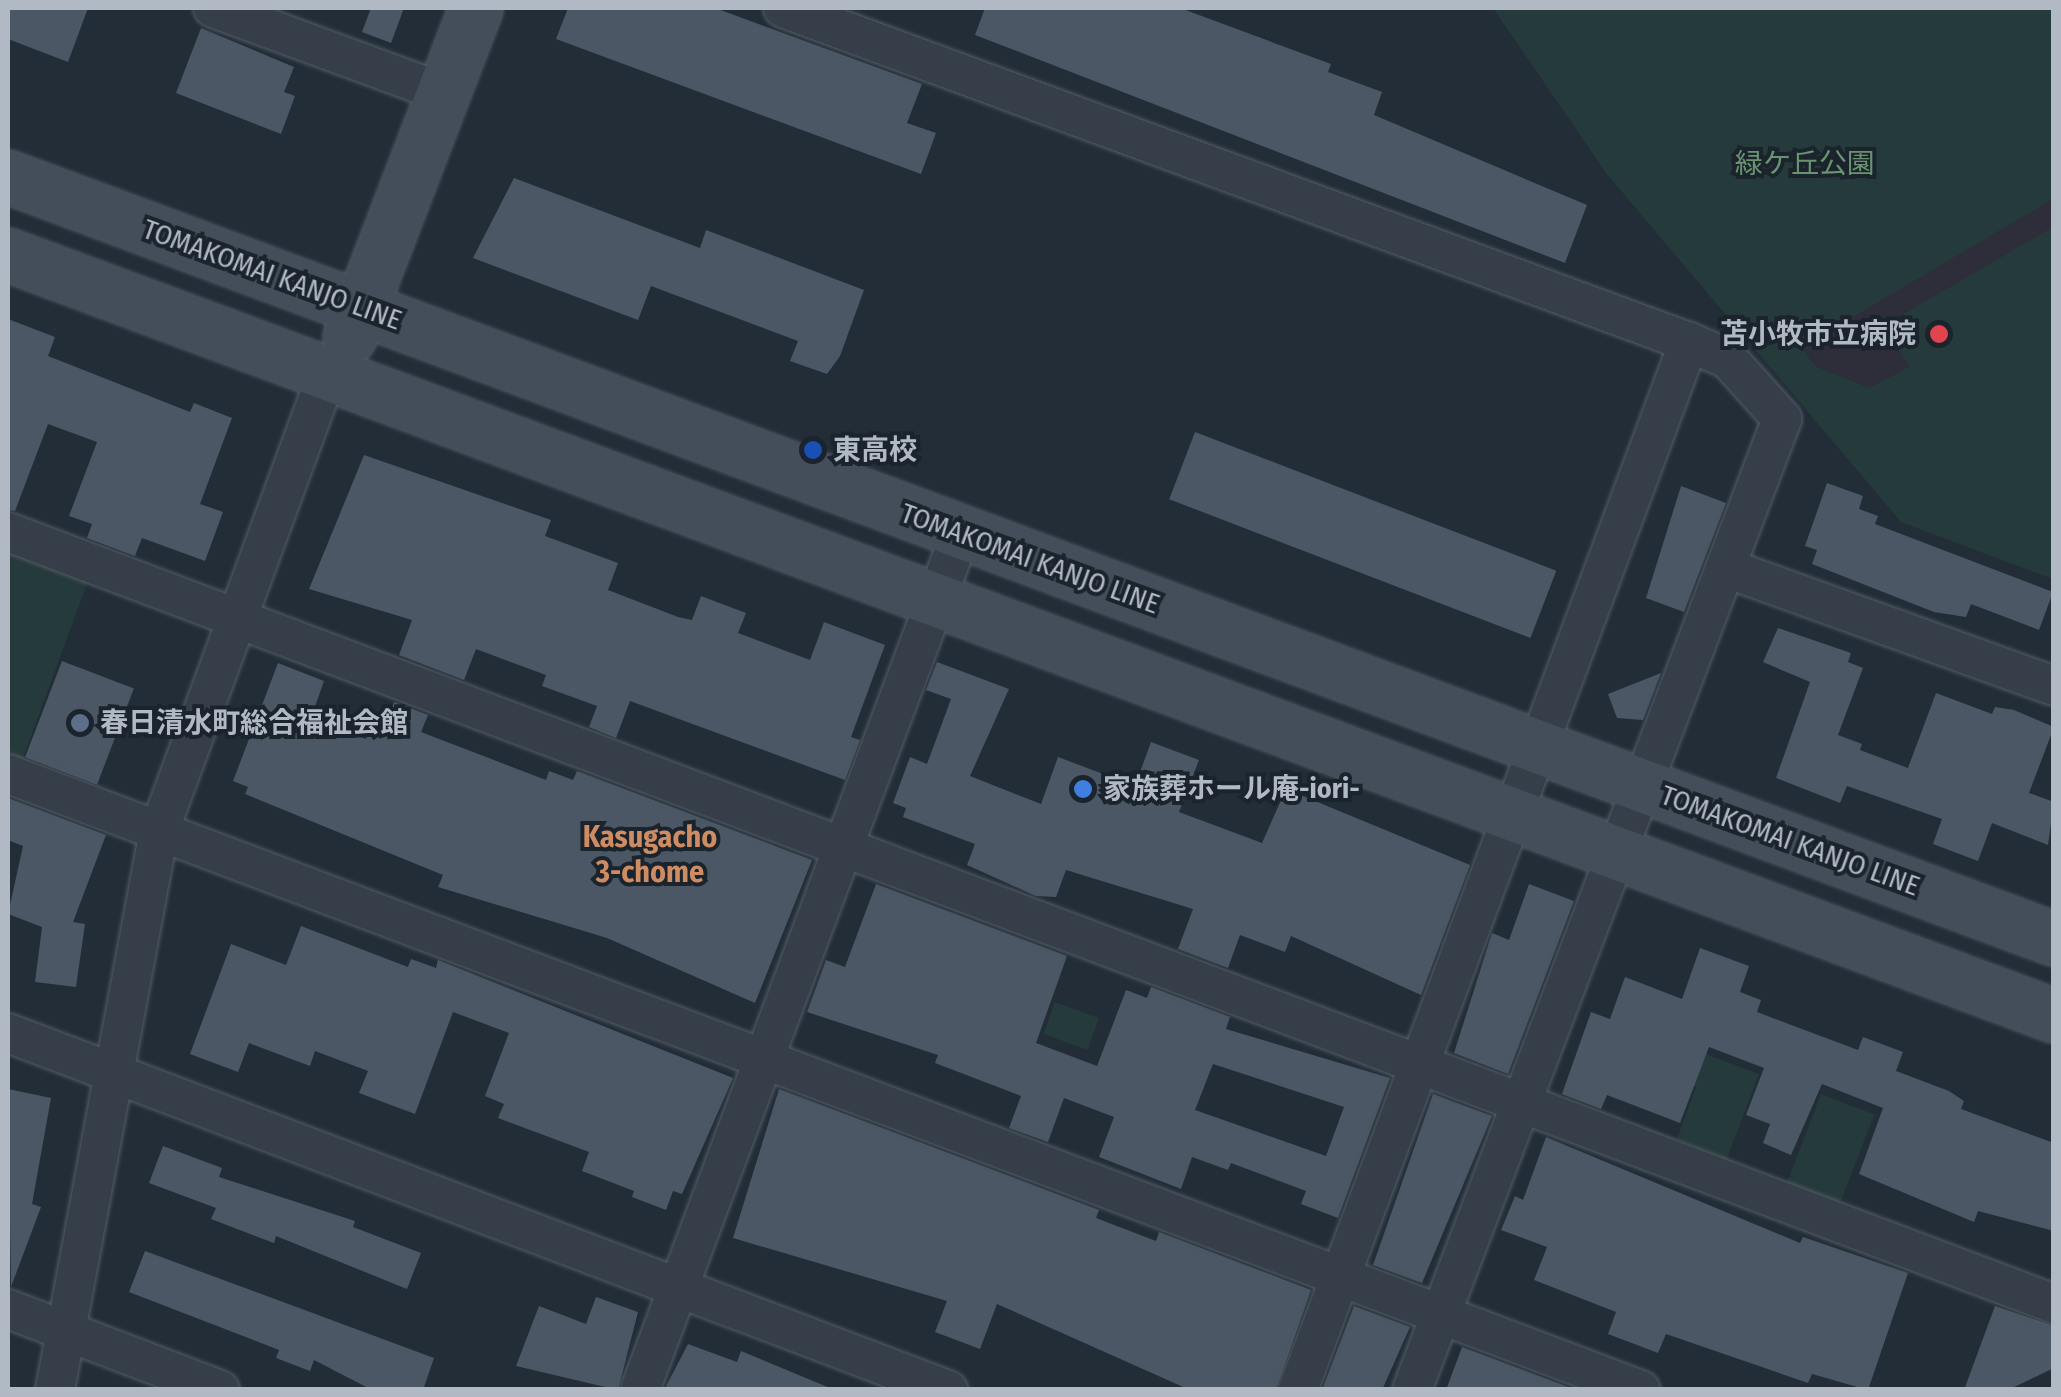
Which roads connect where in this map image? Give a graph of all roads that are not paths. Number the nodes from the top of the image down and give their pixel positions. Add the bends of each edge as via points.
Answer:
1 (213, 8) edge
2 (476, 8) edge
3 (784, 8) edge
4 (444, 93) junction
5 (8, 178) edge
6 (8, 255) edge
7 (366, 310) junction
8 (1689, 342) junction
9 (328, 374) junction
10 (8, 532) edge
11 (961, 533) junction
12 (1729, 569) junction
13 (936, 600) junction
14 (238, 619) junction
15 (2054, 686) edge
16 (1538, 748) junction
17 (8, 774) edge
18 (1644, 787) junction
19 (1512, 815) junction
20 (159, 831) junction
21 (843, 847) junction
22 (1618, 854) junction
23 (2054, 940) edge
24 (2054, 1016) edge
25 (8, 1033) edge
26 (764, 1059) junction
27 (1419, 1064) junction
28 (114, 1073) junction
29 (1522, 1104) junction
30 (1340, 1276) junction
31 (678, 1288) junction
32 (2054, 1304) edge
33 (8, 1309) edge
34 (1441, 1314) junction
35 (66, 1331) junction
36 (54, 1390) edge
37 (220, 1390) edge
38 (640, 1390) edge
39 (948, 1390) edge
40 (1298, 1390) edge
41 (1412, 1390) edge
42 (1640, 1390) edge

1 - 4 street
2 - 4 main road
3 - 8 street
4 - 7 main road
5 - 7 main road, TOMAKOMAI KANJO LINE
6 - 9 main road
7 - 9 main road
7 - 11 main road, TOMAKOMAI KANJO LINE
8 - 12 street via 1728,359 1782,419
8 - 16 street
9 - 13 main road
9 - 14 street
10 - 14 street
11 - 13 street
11 - 16 main road, TOMAKOMAI KANJO LINE
12 - 15 street
12 - 18 street
13 - 19 main road
13 - 21 street
14 - 20 street
14 - 21 street
16 - 18 main road, TOMAKOMAI KANJO LINE
16 - 19 street
17 - 20 street
18 - 22 street
18 - 23 main road, TOMAKOMAI KANJO LINE
19 - 22 main road
19 - 27 street
20 - 26 street
20 - 28 street
21 - 26 street
21 - 27 street
22 - 24 main road
22 - 29 street
25 - 28 street
26 - 30 street
26 - 31 street
27 - 29 street
27 - 30 street
28 - 31 street
28 - 35 street
29 - 32 street
29 - 34 street
30 - 34 street
30 - 40 street
31 - 38 street
31 - 39 street
33 - 35 street
34 - 41 street
34 - 42 street
35 - 36 street
35 - 37 street

